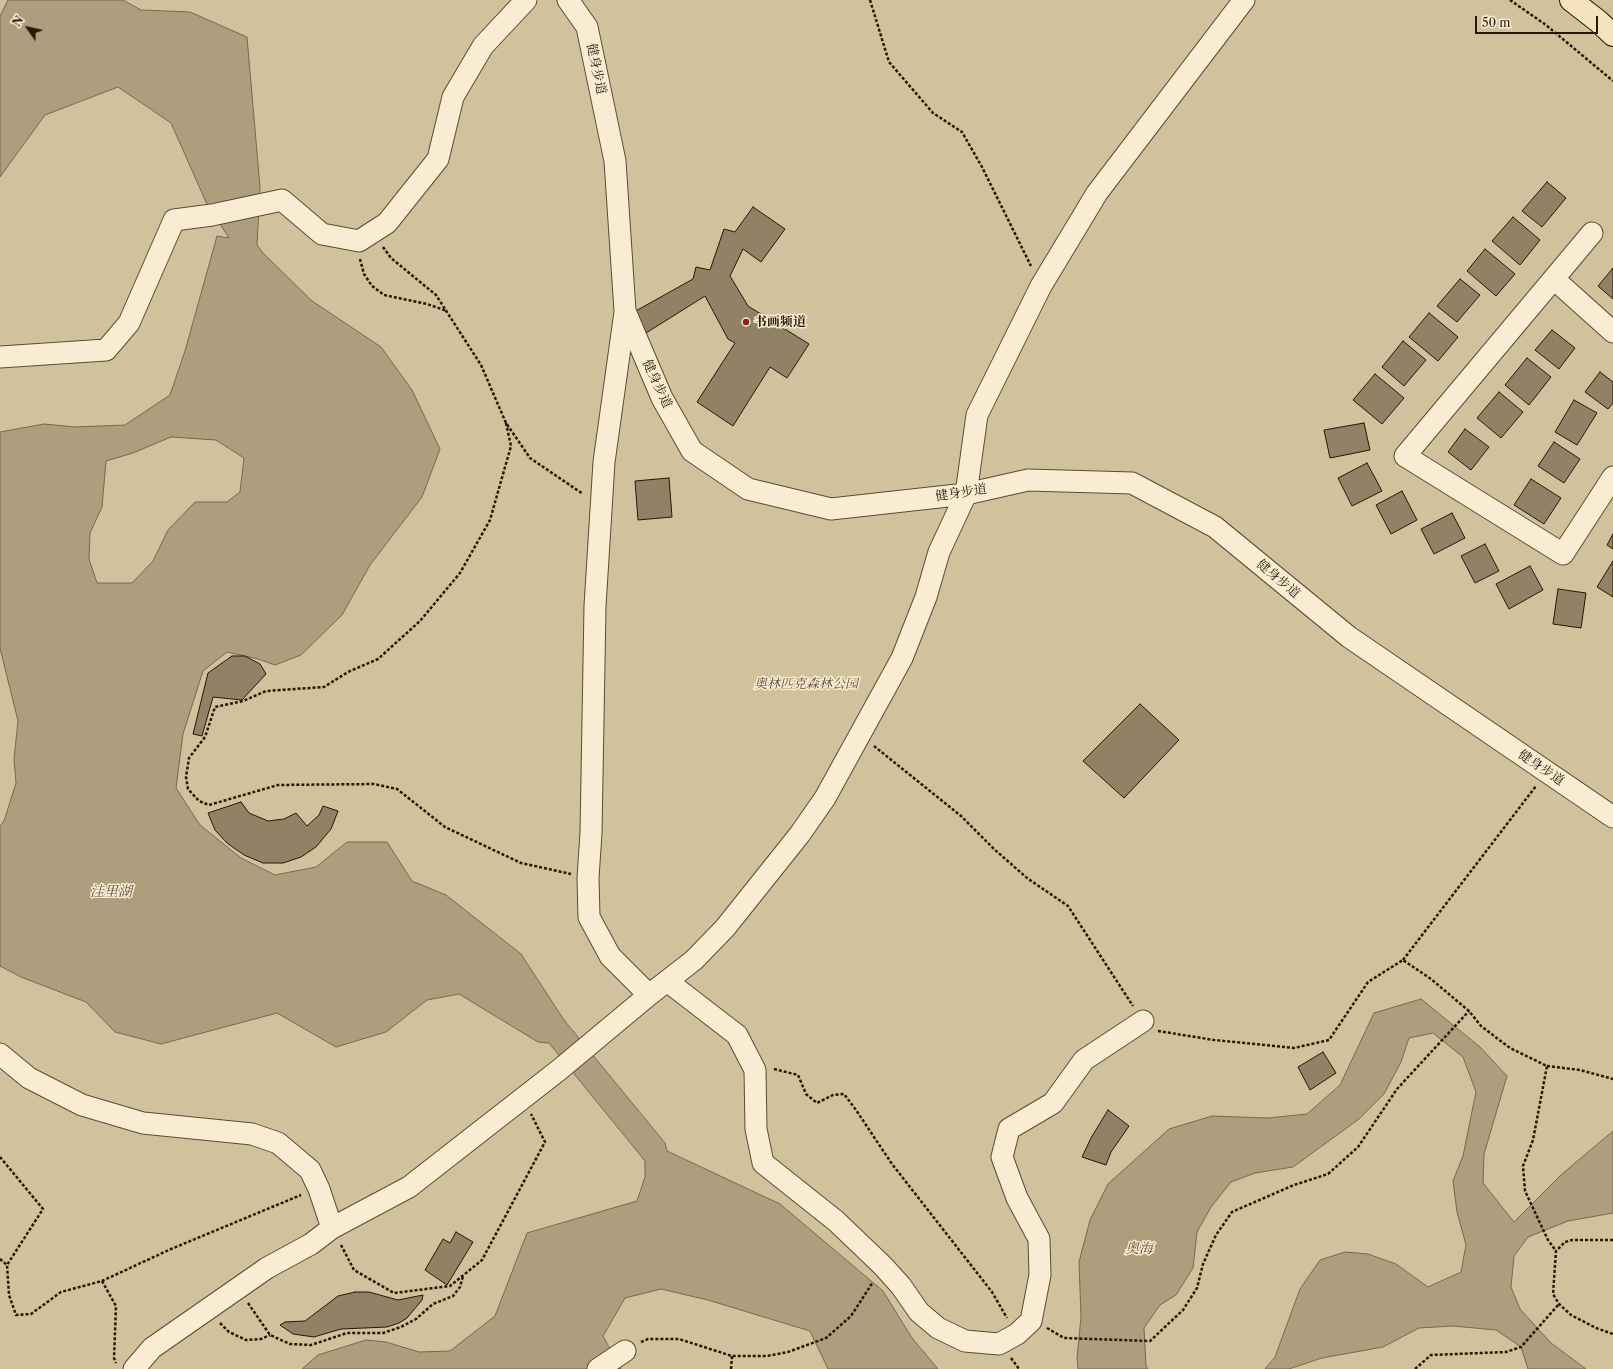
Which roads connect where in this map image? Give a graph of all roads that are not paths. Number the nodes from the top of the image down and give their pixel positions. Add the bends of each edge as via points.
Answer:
1 (526, 0) edge
2 (568, 0) edge
3 (1244, 0) edge
4 (1571, 0) edge
5 (1613, 35) edge
6 (1592, 233) dead end
7 (1554, 279) junction
8 (625, 311) junction
9 (1613, 332) edge
10 (0, 357) edge
11 (1613, 477) edge
12 (966, 494) junction
13 (1613, 818) edge
14 (667, 981) junction
15 (649, 995) junction
16 (1143, 1021) road end
17 (0, 1054) edge
18 (332, 1228) junction
19 (625, 1350) road end
20 (134, 1369) edge
21 (598, 1369) edge

1 - 10 street via 483,46 453,97 438,159 387,223 365,237 322,234 282,200 212,215 174,220 129,323 106,350
2 - 8 street, 健身步道 via 587,27 615,161
3 - 12 street via 1097,193 1041,286 977,415
4 - 5 main road
6 - 7 street
7 - 9 street
7 - 11 street via 1405,456 1563,554
8 - 12 street, 健身步道 via 662,398 692,451 748,489 832,509
8 - 15 street via 604,462 596,606 589,917 610,956
12 - 13 street, 健身步道 via 1028,480 1132,483 1215,527 1349,637
12 - 14 street via 939,552 926,597 902,658 825,798 725,928 694,960
14 - 15 street
14 - 16 street via 737,1035 755,1070 756,1129 763,1163 836,1221 879,1272 901,1286 919,1312 938,1328 965,1341 985,1343 999,1344 1016,1335 1031,1321 1040,1276 1039,1238 1016,1198 1002,1157 1009,1128 1053,1103 1084,1060
15 - 18 street via 560,1070 409,1187
17 - 18 street via 29,1078 82,1105 143,1123 252,1134 278,1143 310,1170
18 - 20 street via 311,1244 267,1268 152,1348
19 - 21 street

